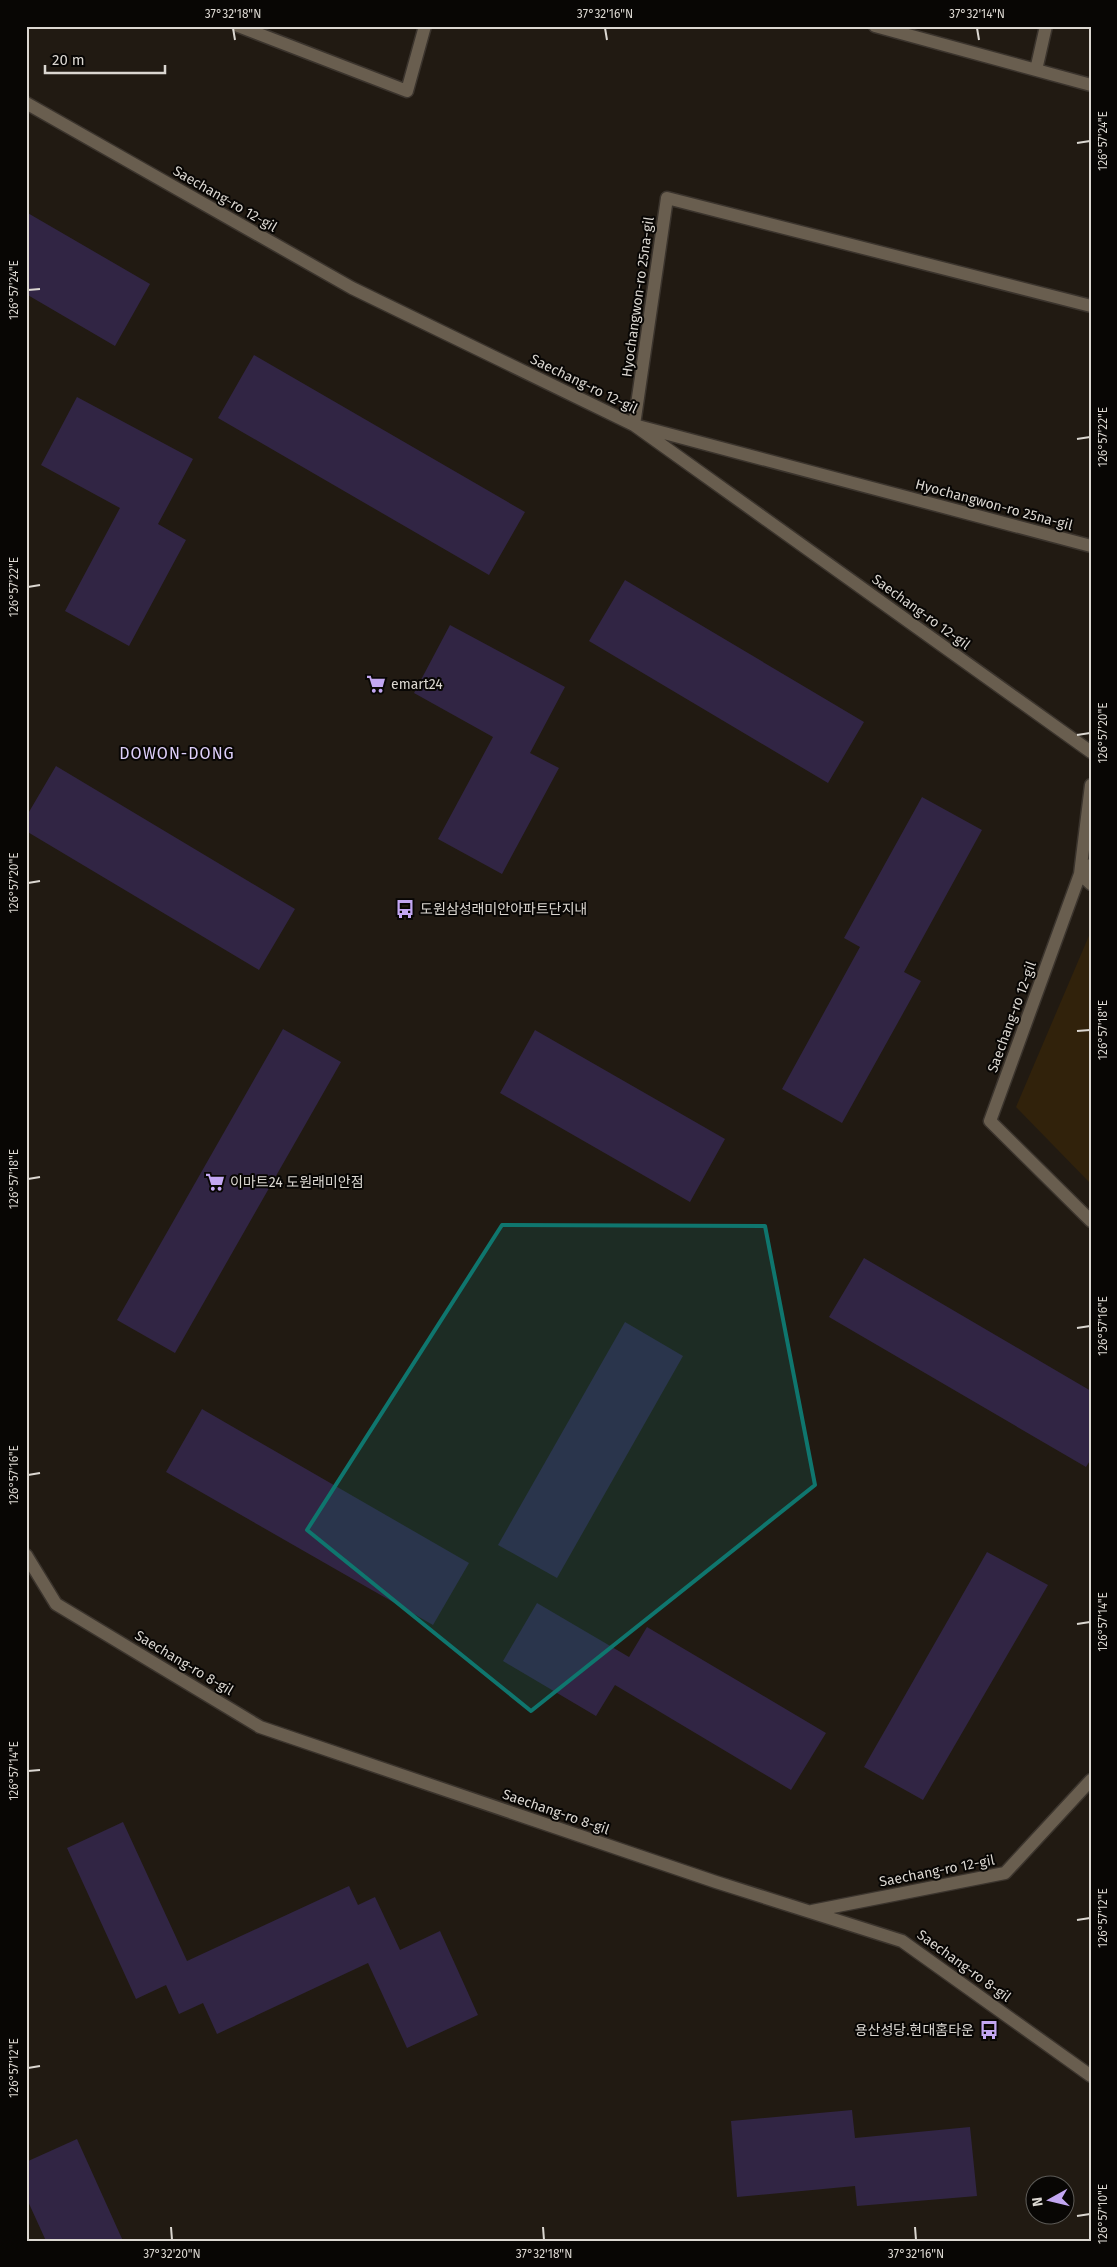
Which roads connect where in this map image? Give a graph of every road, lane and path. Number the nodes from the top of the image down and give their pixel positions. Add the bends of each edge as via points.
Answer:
1 (238, 26) edge
2 (425, 26) edge
3 (875, 26) edge
4 (1046, 26) edge
5 (1036, 70) junction
6 (1091, 85) edge
7 (26, 103) edge
8 (1091, 306) edge
9 (634, 425) junction
10 (1091, 546) edge
11 (1091, 752) edge
12 (1091, 785) edge
13 (1091, 865) edge
14 (1080, 874) junction
15 (1091, 884) edge
16 (1091, 1221) edge
17 (26, 1555) edge
18 (1091, 1780) edge
19 (810, 1911) junction
20 (1091, 2076) edge

1 - 2 street via 407,91
3 - 5 street
4 - 5 street
5 - 6 street
7 - 9 street, Saechang-ro 12-gil via 352,288
8 - 9 street, Hyochangwon-ro 25na-gil via 667,198
9 - 10 street, Hyochangwon-ro 25na-gil
9 - 11 street, Saechang-ro 12-gil
12 - 14 street, Saechang-ro 12-gil
13 - 14 street
14 - 15 street
14 - 16 street, Saechang-ro 12-gil via 990,1121
17 - 19 street, Saechang-ro 8-gil via 56,1604 260,1727
18 - 19 street, Saechang-ro 12-gil via 1005,1873
19 - 20 street, Saechang-ro 8-gil via 902,1940

